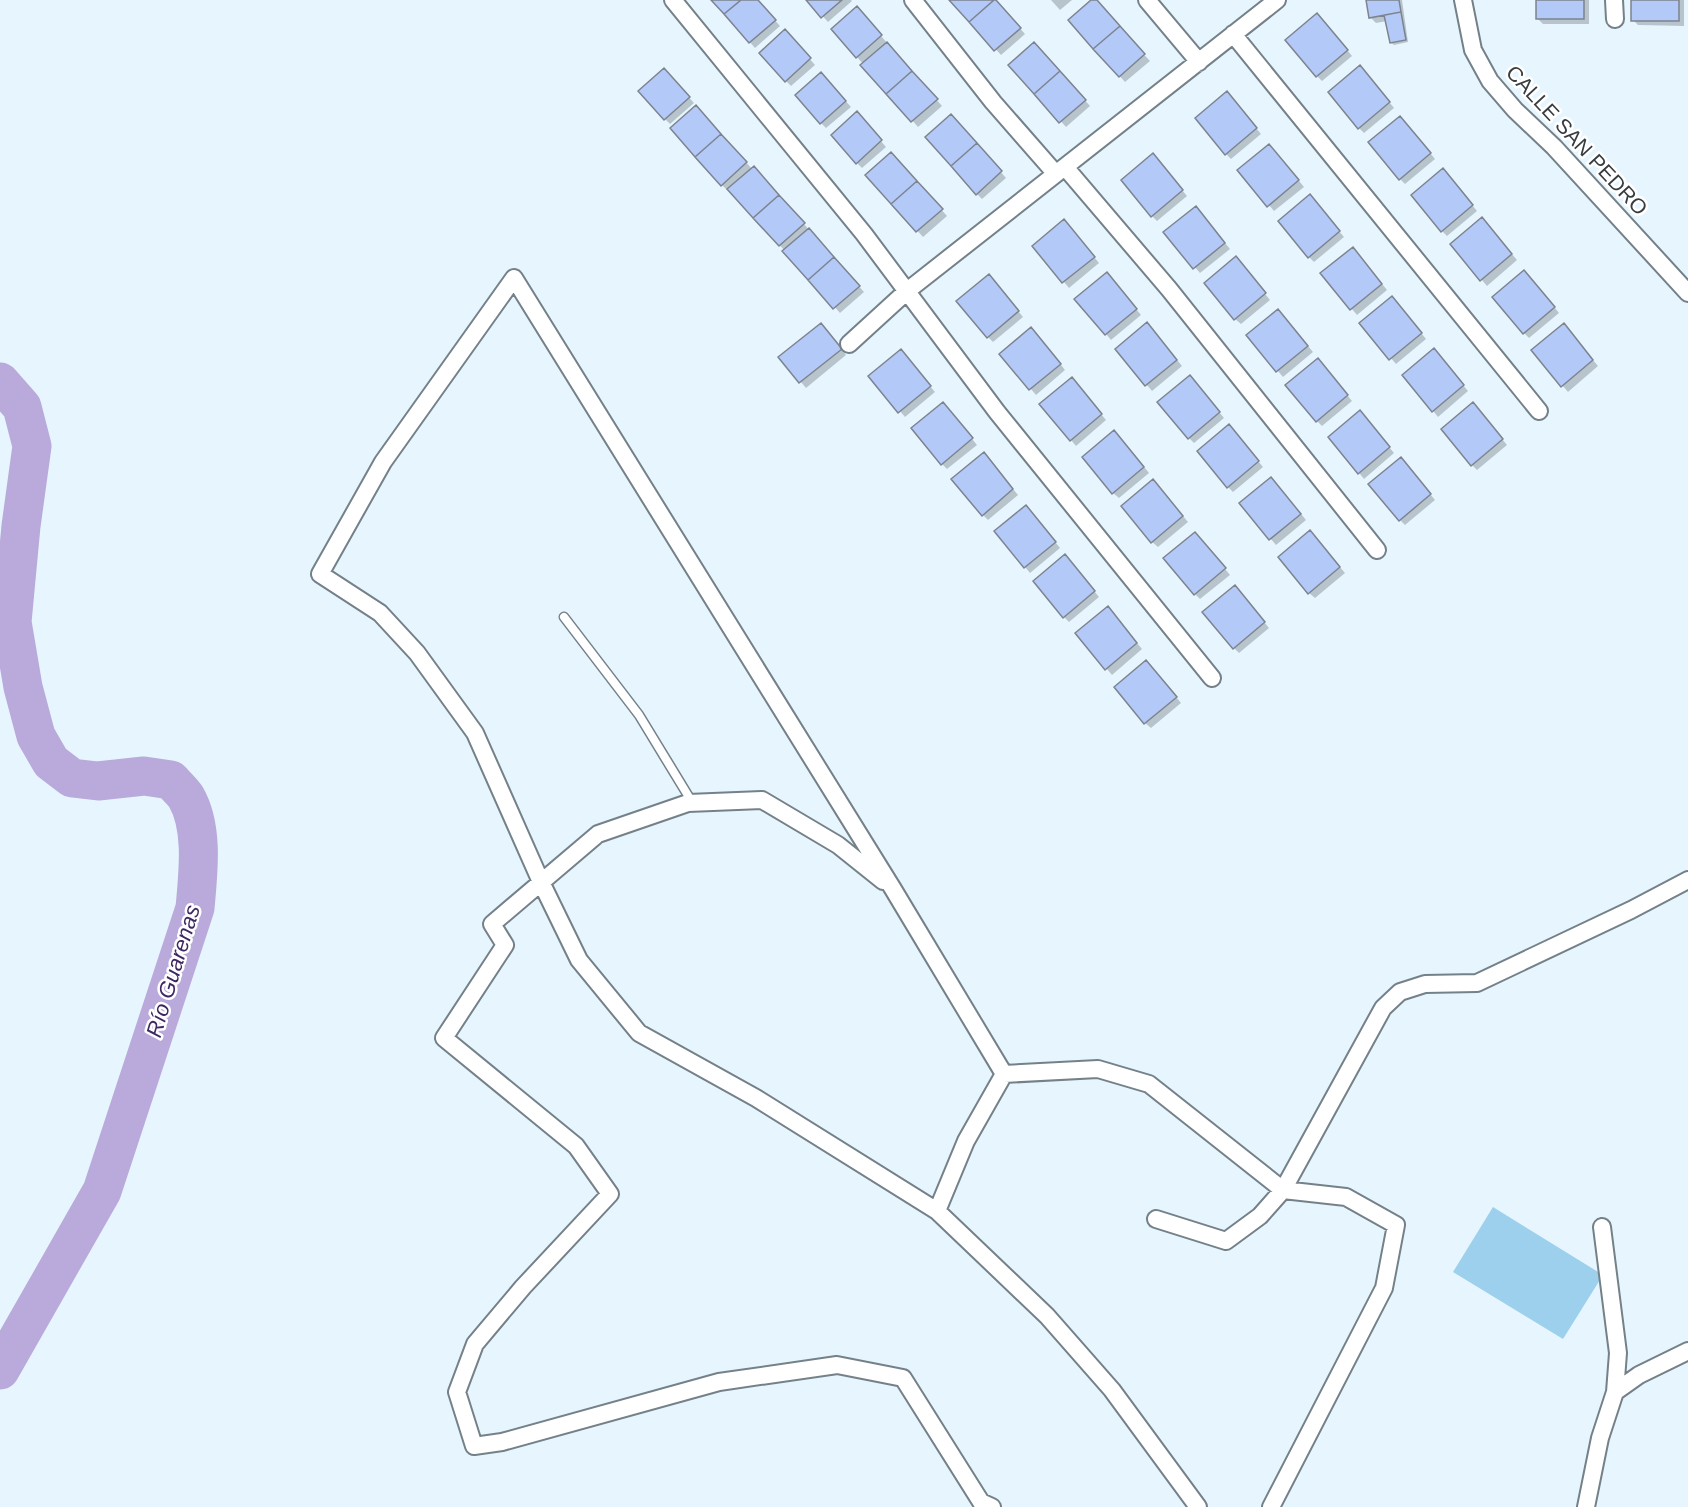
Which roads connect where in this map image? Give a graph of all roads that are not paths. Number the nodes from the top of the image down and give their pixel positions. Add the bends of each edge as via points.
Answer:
1 (672, 0) edge
2 (913, 0) edge
3 (1147, 0) edge
4 (1277, 0) edge
5 (1463, 0) edge
6 (1614, 0) edge
7 (1615, 19) dead end
8 (1233, 34) junction
9 (1199, 62) junction
10 (1060, 171) junction
11 (907, 291) junction
12 (1688, 293) edge
13 (849, 344) dead end
14 (1539, 411) dead end
15 (1377, 550) dead end
16 (564, 617) dead end
17 (1212, 678) dead end
18 (692, 802) junction
19 (1688, 880) edge
20 (541, 882) junction
21 (893, 889) junction
22 (1004, 1074) junction
23 (1283, 1190) junction
24 (937, 1211) junction
25 (1156, 1219) dead end
26 (1602, 1227) dead end
27 (1688, 1351) edge
28 (1616, 1392) junction
29 (992, 1507) edge
30 (1198, 1507) edge
31 (1271, 1507) edge
32 (1587, 1507) edge

1 - 11 street
2 - 10 street via 993,102
3 - 9 street
4 - 8 street
5 - 12 street, CALLE SAN PEDRO via 1473,50 1490,81
6 - 7 street
8 - 9 street
8 - 14 street
9 - 10 street
10 - 11 street
10 - 15 street via 1169,289
11 - 13 street
11 - 17 street via 997,412
16 - 18 lane via 639,715
18 - 20 street via 598,834
18 - 21 street via 762,800 838,845
19 - 23 street via 1477,983 1425,984 1400,992 1383,1008
20 - 21 street via 475,733 424,662 380,613 320,574 383,462 514,278
20 - 24 street via 579,960 639,1033 756,1098
20 - 29 street via 492,924 505,945 444,1038 576,1146 610,1194 475,1344 457,1392 474,1446 502,1442 719,1382 837,1365 903,1378 981,1502
21 - 22 street
22 - 23 street via 1098,1069 1149,1084
22 - 24 street via 966,1141
23 - 25 street via 1260,1216 1227,1241
23 - 31 street via 1346,1197 1396,1225 1384,1288
24 - 30 street via 1047,1316 1105,1382
26 - 28 street via 1618,1353
27 - 28 street
28 - 32 street via 1600,1438

